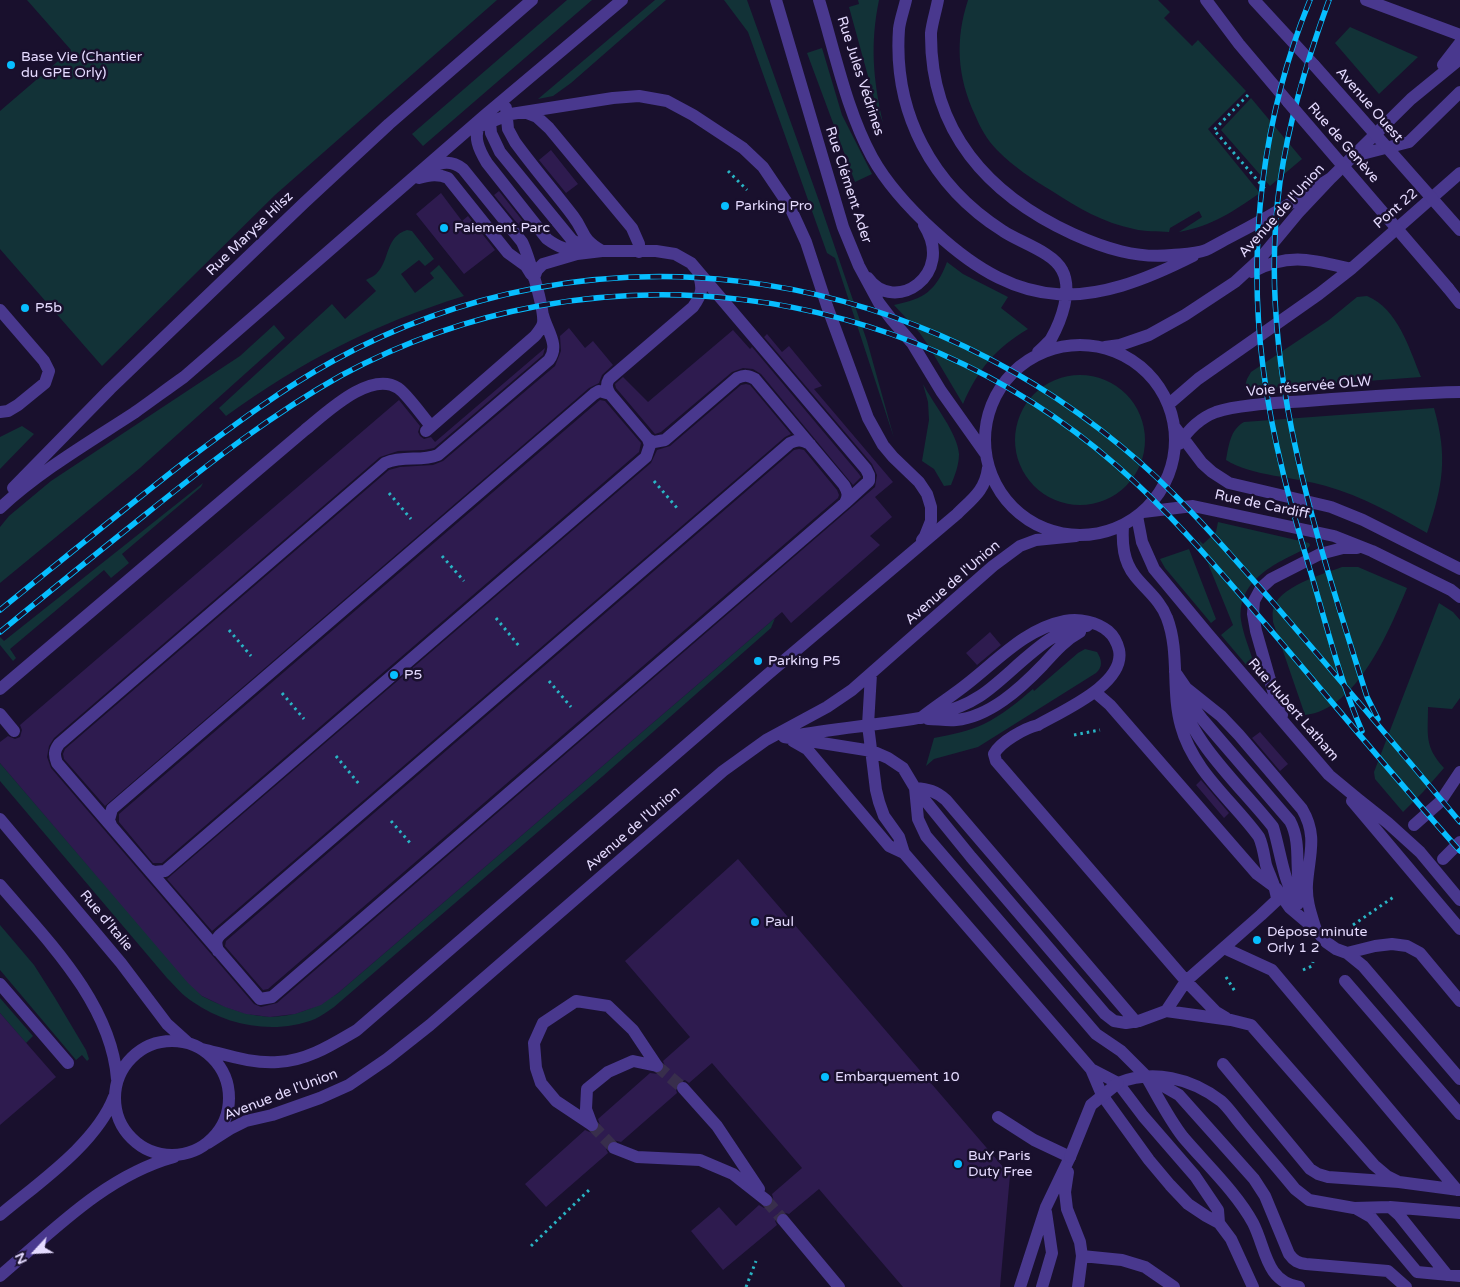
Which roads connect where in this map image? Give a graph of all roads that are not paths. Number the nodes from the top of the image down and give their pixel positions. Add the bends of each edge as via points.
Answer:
1 (532, 0) edge
2 (622, 0) edge
3 (819, 0) edge
4 (906, 0) edge
5 (938, 0) edge
6 (1254, 0) edge
7 (1366, 0) edge
8 (1206, 1) edge
9 (777, 5) edge
10 (1460, 35) edge
11 (1460, 43) edge
12 (1460, 59) edge
13 (516, 89) junction
14 (1460, 92) edge
15 (1411, 98) junction
16 (524, 112) junction
17 (506, 116) junction
18 (487, 119) junction
19 (477, 128) junction
20 (461, 136) junction
21 (1354, 156) junction
22 (1460, 173) edge
23 (1331, 178) junction
24 (406, 184) junction
25 (917, 215) junction
26 (1460, 230) edge
27 (1204, 250) junction
28 (602, 252) junction
29 (639, 252) junction
30 (860, 266) junction
31 (1351, 269) junction
32 (698, 271) junction
33 (534, 278) junction
34 (1235, 282) junction
35 (1066, 295) junction
36 (1460, 304) edge
37 (0, 310) edge
38 (543, 315) junction
39 (1103, 347) junction
40 (1035, 355) junction
41 (1460, 392) edge
42 (610, 394) junction
43 (1169, 404) junction
44 (0, 412) edge
45 (1174, 426) junction
46 (1183, 437) junction
47 (648, 439) junction
48 (810, 444) junction
49 (1175, 448) junction
50 (985, 453) junction
51 (988, 468) junction
52 (0, 503) edge
53 (845, 503) junction
54 (0, 508) edge
55 (1140, 514) junction
56 (1123, 526) junction
57 (1076, 536) junction
58 (1372, 551) junction
59 (913, 552) junction
60 (1460, 569) edge
61 (1460, 597) edge
62 (1102, 626) junction
63 (1175, 672) junction
64 (871, 674) junction
65 (0, 689) edge
66 (1095, 692) junction
67 (0, 714) edge
68 (921, 718) junction
69 (868, 725) junction
70 (1288, 726) junction
71 (14, 731) dead end
72 (784, 737) junction
73 (766, 740) junction
74 (872, 751) junction
75 (1460, 772) edge
76 (1329, 775) junction
77 (915, 788) junction
78 (0, 819) edge
79 (111, 825) junction
80 (1414, 825) dead end
81 (1460, 842) edge
82 (904, 853) junction
83 (1443, 859) dead end
84 (148, 869) junction
85 (0, 885) edge
86 (1276, 888) junction
87 (1460, 900) edge
88 (1460, 929) edge
89 (1316, 930) junction
90 (1224, 948) junction
91 (218, 951) junction
92 (1347, 952) junction
93 (1186, 981) junction
94 (1345, 981) dead end
95 (0, 984) edge
96 (1460, 1001) edge
97 (1166, 1011) junction
98 (1231, 1020) junction
99 (1136, 1022) junction
100 (187, 1042) junction
101 (202, 1049) junction
102 (68, 1064) dead end
103 (1223, 1064) dead end
104 (1091, 1069) junction
105 (1146, 1076) junction
106 (117, 1079) junction
107 (1460, 1080) edge
108 (1118, 1083) junction
109 (683, 1088) tunnel mouth
110 (1102, 1095) junction
111 (114, 1097) junction
112 (1460, 1114) edge
113 (998, 1117) dead end
114 (592, 1125) joint
115 (208, 1143) junction
116 (614, 1148) tunnel mouth
117 (180, 1155) junction
118 (1070, 1157) junction
119 (1399, 1182) junction
120 (1458, 1190) edge
121 (1046, 1207) junction
122 (1390, 1207) junction
123 (1354, 1208) junction
124 (1460, 1213) edge
125 (0, 1215) edge
126 (783, 1220) tunnel mouth
127 (1219, 1223) junction
128 (1082, 1256) junction
129 (0, 1276) edge
130 (1454, 1276) edge
131 (839, 1287) edge
132 (1020, 1287) edge
133 (1042, 1287) edge
134 (1078, 1287) edge
135 (1174, 1287) edge
136 (1253, 1287) edge
137 (1299, 1287) edge
138 (1406, 1287) edge

1 - 52 street, Rue Maryse Hilsz via 304,203 110,389
2 - 13 street
3 - 25 street, Rue Jules Védrines via 857,123 872,157 889,184
4 - 35 street via 899,28 899,65 905,104 917,136 935,168 982,218 1051,257 1062,269
5 - 27 street via 931,32 938,95 952,130 990,180 1051,222 1098,245 1136,255 1170,256
6 - 26 street, Avenue Ouest, bridge
7 - 10 street
8 - 36 street, Rue de Genève, bridge
9 - 30 street, Rue Clément Ader via 843,227
11 - 15 street via 1448,61
12 - 15 street, Avenue de l'Union
13 - 17 street via 507,105
13 - 18 street
14 - 21 street via 1409,142
15 - 21 street, Avenue de l'Union
16 - 17 street
16 - 29 street via 537,117 549,128 632,228
16 - 59 street via 613,98 639,96 667,101 743,148 763,167 790,207 806,242 868,418 893,457 927,494 931,521
17 - 18 street
17 - 28 street via 518,147 574,217 589,244
18 - 19 street
18 - 20 street
18 - 28 street via 500,152 561,228 585,248
19 - 20 street
19 - 28 street via 478,145 486,163 547,239 568,250
20 - 24 street
21 - 23 street, Avenue de l'Union
22 - 31 street, Pont 22
23 - 27 street, Rue Jules Védrines
23 - 34 street, Avenue de l'Union via 1259,260
24 - 33 street via 430,174 448,178 508,253 526,266
24 - 33 street via 437,165 456,163 522,242
24 - 54 street via 184,377 62,459
25 - 30 street via 931,236 934,253 924,279 898,293 883,290 872,284
25 - 35 street, Rue Jules Védrines via 957,252 990,274 1029,290
27 - 35 street, Rue Jules Védrines via 1160,273 1121,287
28 - 29 street
28 - 33 street via 577,254 544,264
29 - 32 street via 675,254
30 - 50 street, Rue Clément Ader via 879,303 912,343 941,392
31 - 34 street via 1308,259 1286,259 1263,266
31 - 43 street via 1198,379
32 - 42 street via 702,284 700,297 693,307 609,379 607,389
32 - 53 street via 866,469 869,481
33 - 38 street
34 - 39 street, Avenue de l'Union via 1149,335
35 - 40 street via 1050,340
37 - 44 street via 44,361 49,372 45,383 18,405
38 - 65 street via 543,323 534,336 428,428 399,389 387,383 366,387 338,403
38 - 79 street via 555,348 549,360 438,456 403,458 385,463 59,744 54,757 57,763
39 - 40 street, Avenue de l'Union via 1081,344 1057,347
39 - 43 street, Avenue de l'Union via 1124,355 1143,368 1158,384
40 - 50 street, Avenue de l'Union via 1015,370 1000,388 989,410
41 - 46 street, Voie réservée OLW via 1274,403 1225,410 1198,421
42 - 47 street
42 - 79 street via 599,391 594,394 112,809
43 - 45 street, Avenue de l'Union
45 - 46 street
45 - 49 street, Avenue de l'Union
46 - 49 street, Voie réservée OLW
46 - 60 street via 1207,468 1229,483 1331,507 1364,520
47 - 48 street via 654,442 665,440 743,375 755,379
47 - 84 street via 650,445 646,457 165,871
48 - 53 street via 848,491
48 - 91 street via 796,440 783,450 220,935 216,939
49 - 55 street, Avenue de l'Union via 1166,482
50 - 51 street, Avenue de l'Union
51 - 57 street, Avenue de l'Union via 1006,501 1026,518 1050,530
51 - 59 street, Avenue de l'Union via 987,480 980,492
53 - 91 street via 272,997 260,999 255,995
55 - 56 street, Avenue de l'Union
55 - 58 street, Rue de Cardiff via 1199,507 1334,536
55 - 70 street, Rue Hubert Latham via 1142,542 1154,570
56 - 57 street, Avenue de l'Union via 1100,534
56 - 63 street via 1122,542 1128,565 1155,598 1170,626
57 - 64 street, Avenue de l'Union via 1036,540 1020,546
58 - 61 street, Rue de Cardiff
58 - 70 street, Rue de Cardiff via 1356,547 1320,554 1272,579 1261,588 1254,601 1256,631 1274,694
59 - 101 street, Avenue de l'Union via 356,1030 307,1056 280,1062 246,1060
62 - 66 street via 1116,640 1120,657 1115,673
62 - 68 street via 1081,626 1064,632 1042,645 980,696
62 - 68 street via 1082,620 1066,620 1036,631 1013,645
63 - 86 street via 1175,698 1190,751 1259,837
63 - 89 street via 1184,709 1199,737 1273,827 1287,880
63 - 89 street via 1186,696 1203,720 1290,821 1295,831 1300,898
64 - 69 street
64 - 73 street, Avenue de l'Union via 827,707
66 - 86 street via 1110,705 1257,874
66 - 93 street via 1001,745 994,754 996,761
67 - 71 street
68 - 69 street
69 - 72 street
69 - 74 street
70 - 76 street, Rue Hubert Latham
72 - 73 street
72 - 74 street
72 - 82 street via 807,749 889,846
73 - 115 street, Avenue de l'Union via 724,772 387,1059 349,1085 272,1115 246,1121
74 - 77 street via 903,768
74 - 82 street via 879,802 884,816 900,837
75 - 80 street via 1440,802
76 - 87 street, Rue Hubert Latham via 1420,852
76 - 88 street
77 - 99 street via 937,792 946,800
77 - 99 street via 1105,1014 1114,1021
77 - 105 street via 918,819 926,836 1096,1034
78 - 100 street, Rue d'Italie via 121,962 167,1024
79 - 84 street
81 - 83 street
82 - 104 street
84 - 91 street
85 - 106 street via 62,957 79,983 105,1031 116,1062
86 - 89 street via 1290,908
86 - 90 street via 1277,900
89 - 92 street via 1326,942
90 - 93 street
90 - 120 street via 1272,970
92 - 96 street via 1392,944 1407,946 1420,953
92 - 107 street via 1363,966
93 - 97 street
93 - 98 street via 1216,1012
94 - 112 street
95 - 102 street
97 - 98 street
97 - 99 street
98 - 119 street via 1251,1025 1374,1165
100 - 101 street, Avenue de l'Union
100 - 106 street, Avenue de l'Union via 153,1043 138,1051
101 - 115 street, Avenue de l'Union via 216,1060 225,1074 230,1097 226,1120
103 - 119 street via 1318,1174
104 - 108 street
104 - 110 street
105 - 108 street
105 - 123 street via 1178,1079 1202,1088 1222,1102 1295,1189 1310,1200
105 - 137 street via 1181,1134 1253,1223 1270,1267 1283,1282
105 - 138 street via 1178,1095 1254,1179 1293,1259 1306,1264 1388,1271
106 - 111 street, Avenue de l'Union
108 - 110 street, bridge
108 - 127 street via 1195,1176 1218,1210
109 - 116 street via 717,1126 766,1200 733,1174 700,1160 637,1157
110 - 118 street, bridge via 1091,1105
110 - 127 street via 1170,1185 1188,1204
111 - 117 street, Avenue de l'Union via 117,1115 130,1138 151,1152
111 - 125 street, Avenue de l'Union via 103,1121 91,1135
113 - 118 street via 1034,1140
114 - 114 street via 586,1109 587,1089 608,1072 633,1061 657,1066 633,1030 608,1006 576,1001 544,1022 534,1042 536,1068 541,1083 556,1101
115 - 117 street, Avenue de l'Union
117 - 129 street, Avenue de l'Union via 137,1170 110,1186
118 - 121 street
118 - 128 street via 1065,1192
119 - 120 street
121 - 132 street
121 - 133 street via 1052,1254
122 - 123 street
122 - 124 street
122 - 130 street
123 - 130 street via 1371,1217 1417,1272
126 - 131 street
127 - 136 street via 1231,1239
128 - 134 street
128 - 135 street via 1122,1260 1145,1267

